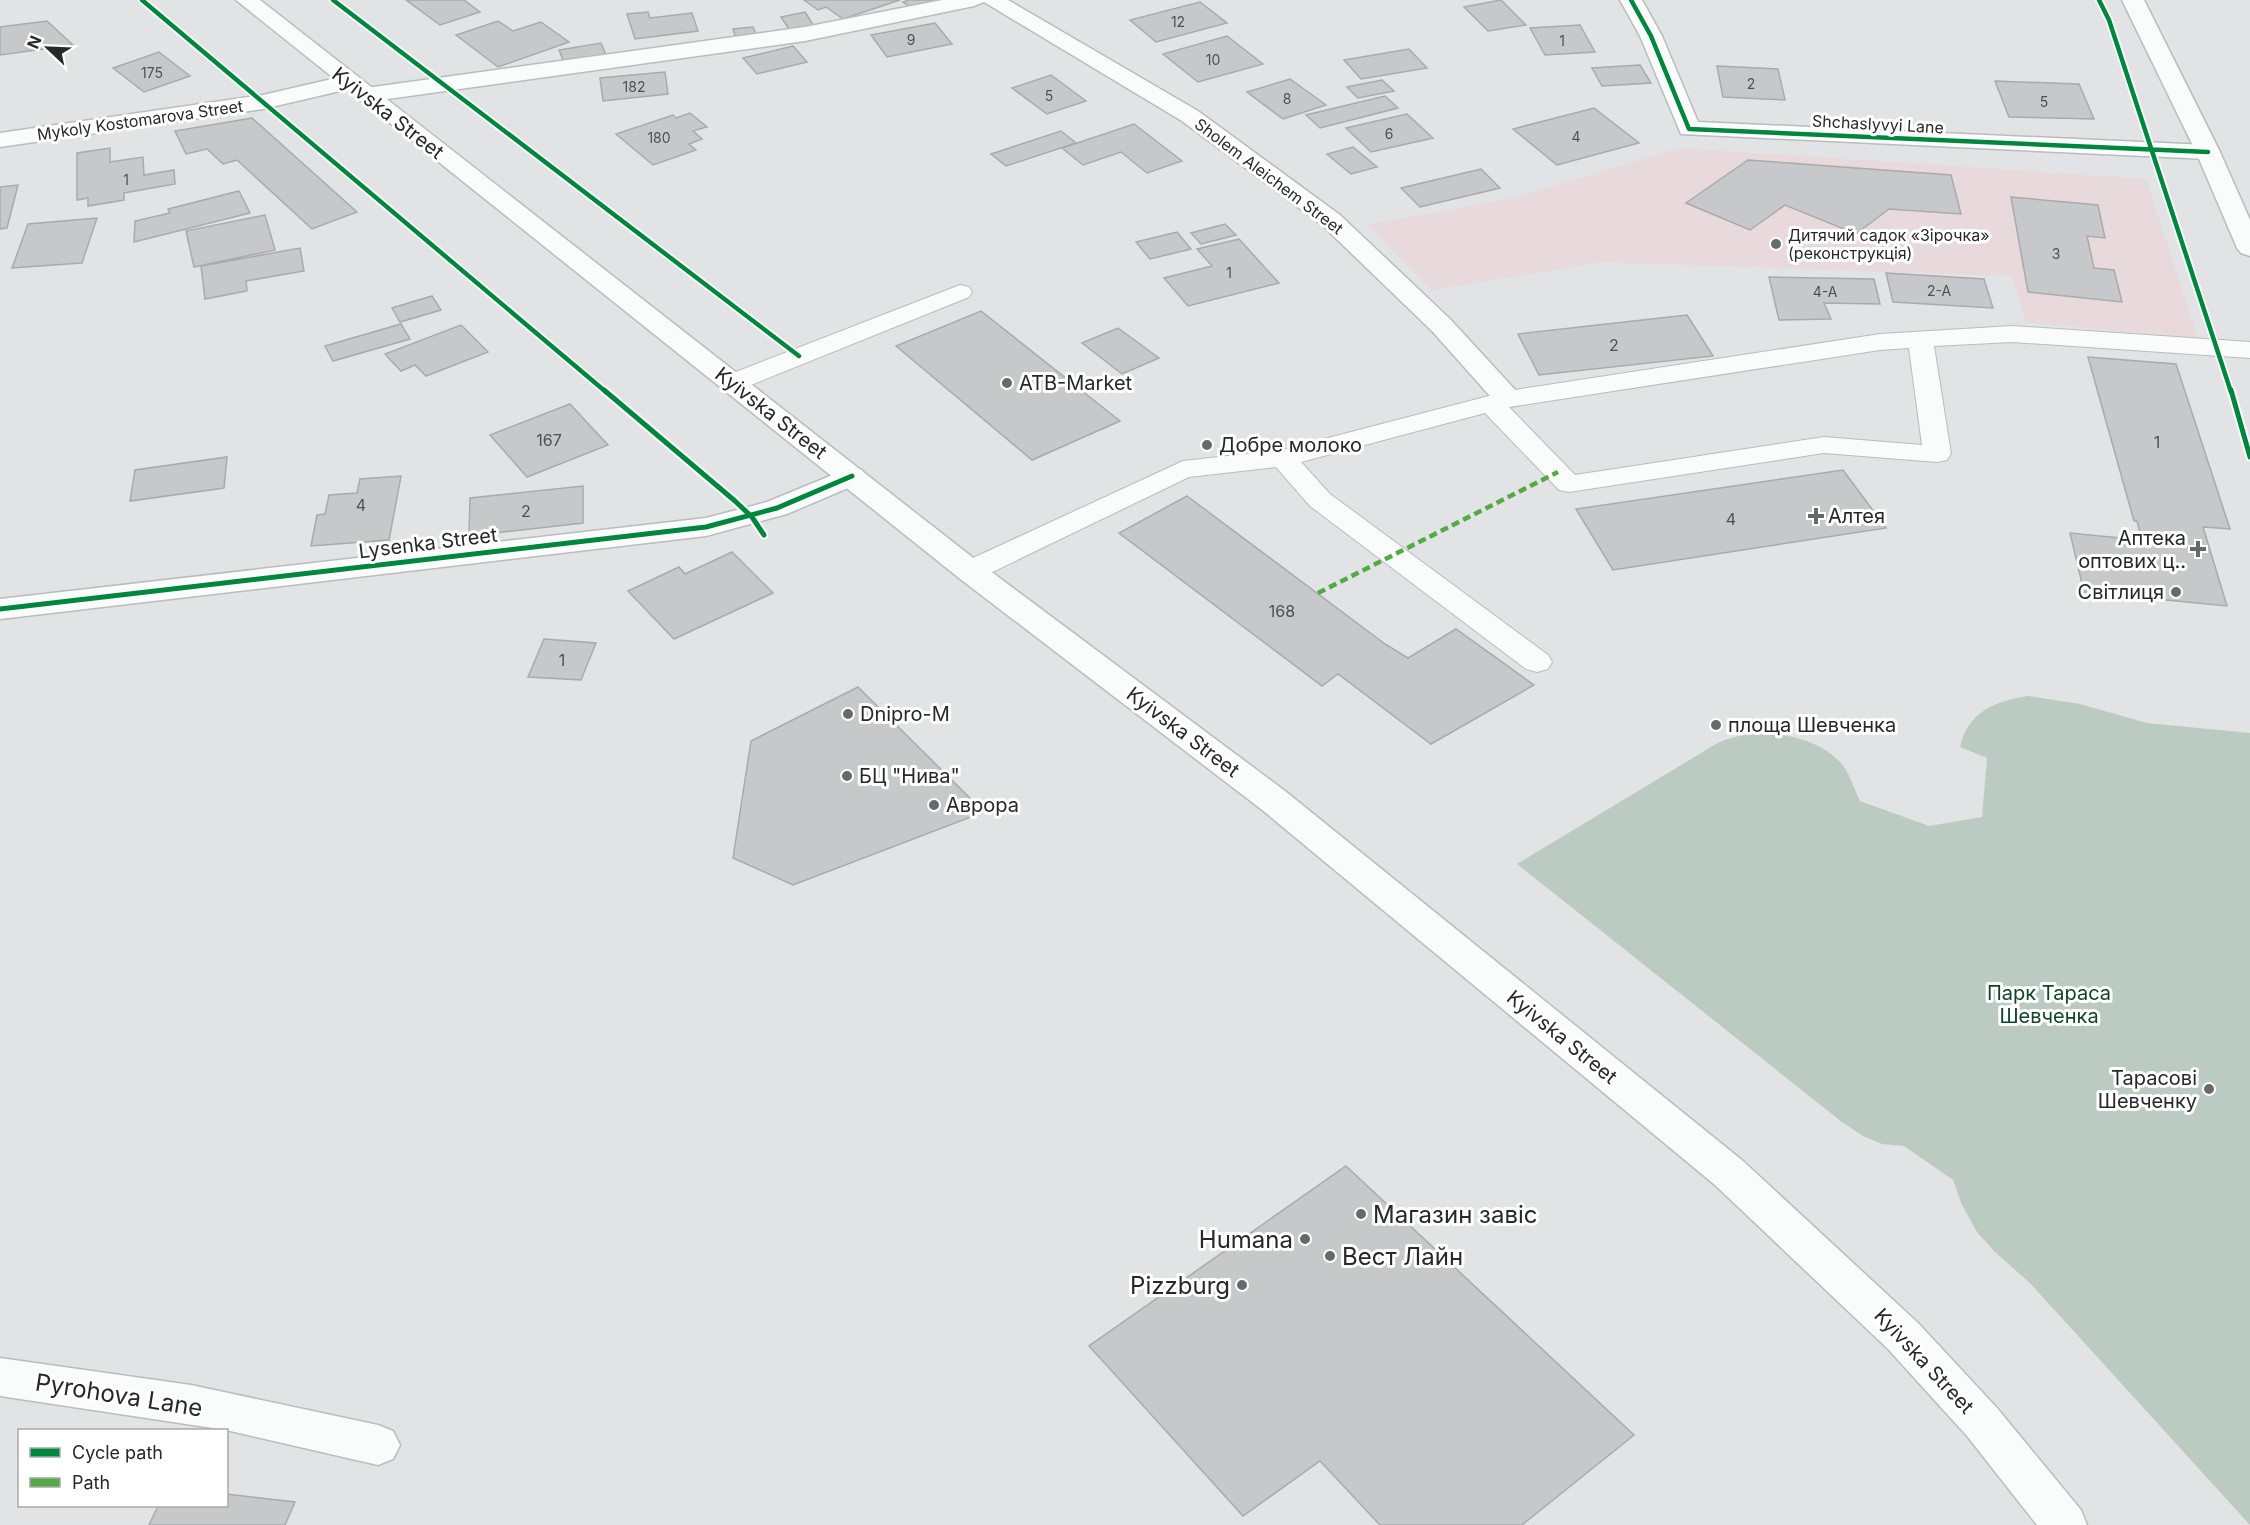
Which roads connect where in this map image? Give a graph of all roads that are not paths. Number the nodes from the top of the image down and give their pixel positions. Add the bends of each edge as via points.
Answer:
1 (247, 0) edge
2 (974, 0) edge
3 (993, 0) edge
4 (1631, 0) edge
5 (2133, 0) edge
6 (358, 89) junction
7 (0, 140) edge
8 (2208, 152) junction
9 (2250, 248) edge
10 (960, 292) dead end
11 (1920, 339) junction
12 (2250, 350) edge
13 (732, 383) junction
14 (1499, 401) junction
15 (1283, 458) junction
16 (852, 476) junction
17 (970, 571) junction
18 (0, 609) edge
19 (1537, 662) dead end
20 (0, 1377) edge
21 (378, 1445) dead end
22 (2065, 1525) edge

1 - 6 street, Kyivska Street
2 - 6 street, Mykoly Kostomarova Street via 805,34
3 - 14 street, Sholem Aleichem Street via 1190,116 1331,220 1441,325
4 - 8 street, Shchaslyvyi Lane via 1651,36 1689,129
5 - 8 street
6 - 7 street, Mykoly Kostomarova Street
6 - 13 street, Kyivska Street
8 - 9 street
10 - 13 lane
11 - 12 lane via 2012,334
11 - 14 lane
11 - 14 lane via 1937,454 1824,445 1569,484
13 - 16 street, Kyivska Street
14 - 15 lane
15 - 17 lane via 1183,469
15 - 19 lane via 1320,500
16 - 17 street, Kyivska Street
16 - 18 street, Lysenka Street via 777,508 706,526
17 - 22 street, Kyivska Street via 1273,800 1729,1173 1903,1336 1982,1422
20 - 21 street, Pyrohova Lane via 191,1405

